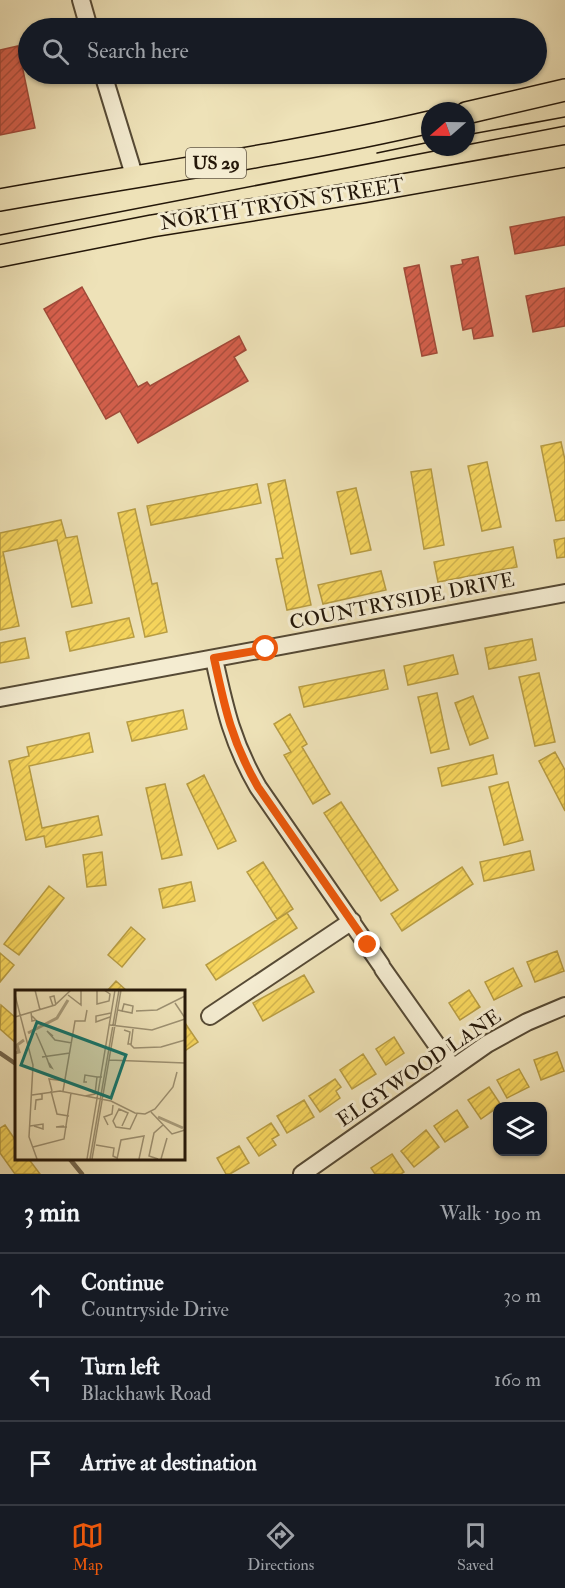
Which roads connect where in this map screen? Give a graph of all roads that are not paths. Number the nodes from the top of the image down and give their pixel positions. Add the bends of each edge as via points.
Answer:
1 (81, 0) edge
2 (86, 18) edge
3 (106, 84) edge
4 (565, 90) edge
5 (475, 111) edge
6 (421, 124) edge
7 (565, 156) edge
8 (134, 175) junction
9 (0, 200) edge
10 (0, 256) edge
11 (565, 593) edge
12 (214, 658) junction
13 (0, 698) edge
14 (352, 921) junction
15 (565, 1006) edge
16 (210, 1016) dead end
17 (453, 1068) junction
18 (302, 1174) edge

1 - 2 street
3 - 8 street
4 - 5 main road
6 - 8 main road, US 29 via 251,158
7 - 10 main road, NORTH TRYON STREET via 152,226
8 - 9 main road, US 29
11 - 12 street, COUNTRYSIDE DRIVE
12 - 13 street, COUNTRYSIDE DRIVE
12 - 14 street via 224,707 243,762
14 - 16 street
14 - 17 street
15 - 17 street, ELGYWOOD LANE via 487,1044
17 - 18 street, ELGYWOOD LANE

